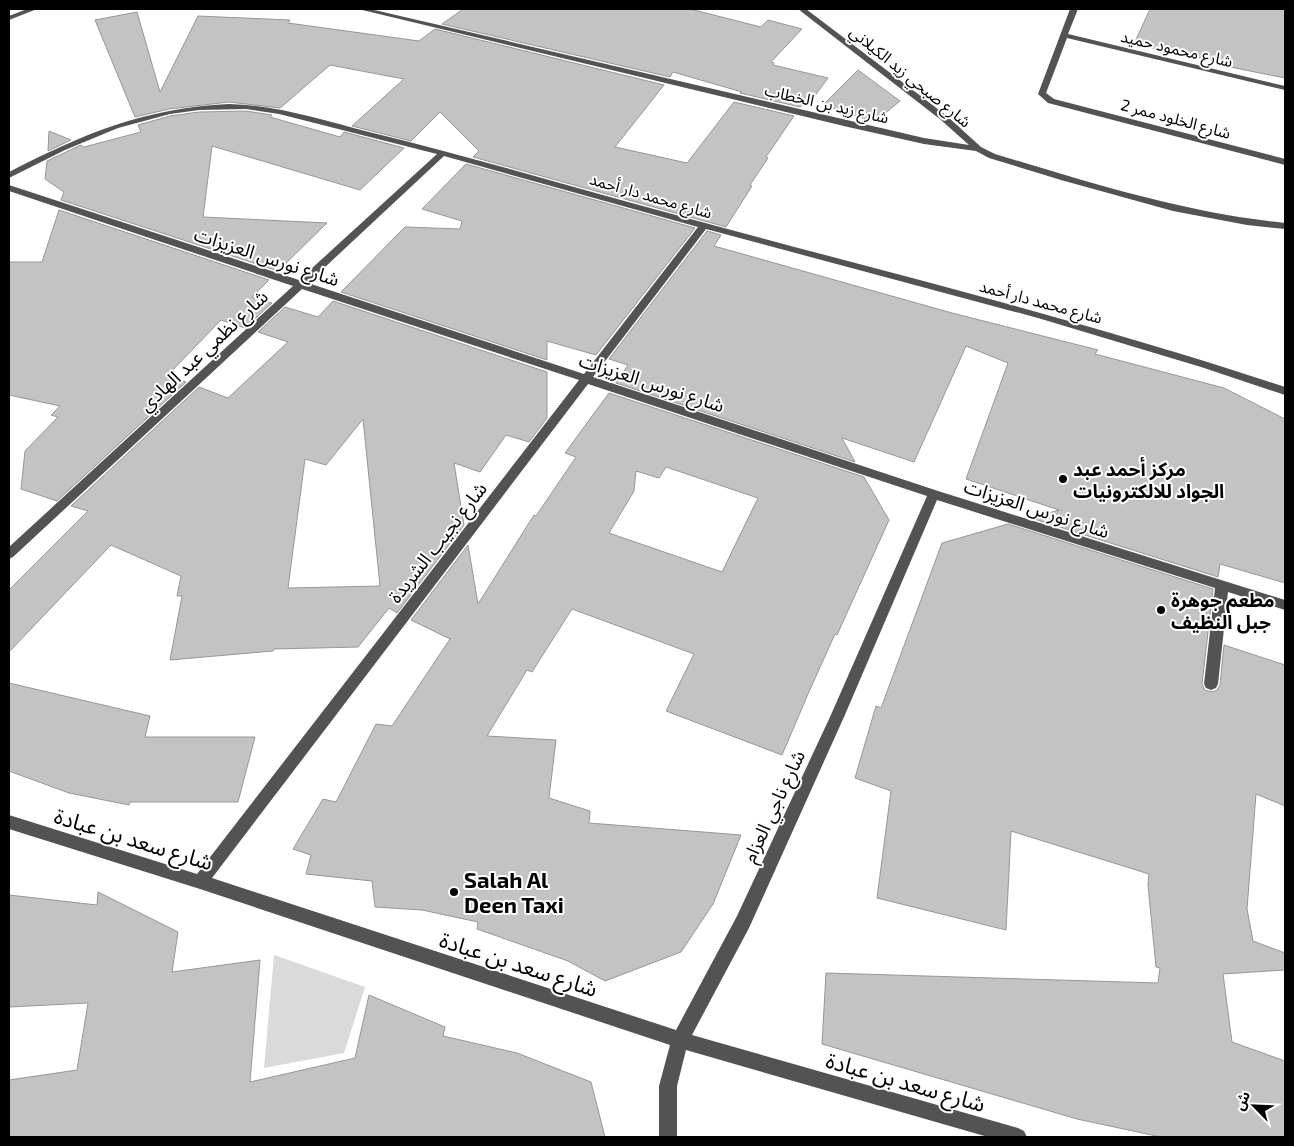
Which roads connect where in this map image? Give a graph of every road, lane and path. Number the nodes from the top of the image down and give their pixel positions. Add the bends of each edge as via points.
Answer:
1 (33, 9) edge
2 (362, 9) edge
3 (802, 9) edge
4 (1074, 9) edge
5 (9, 18) edge
6 (1063, 35) junction
7 (1285, 88) edge
8 (978, 149) junction
9 (444, 152) junction
10 (1285, 162) edge
11 (9, 175) edge
12 (9, 188) edge
13 (703, 226) junction
14 (1285, 226) edge
15 (299, 285) junction
16 (586, 379) junction
17 (1285, 390) edge
18 (934, 494) junction
19 (9, 554) edge
20 (1222, 585) junction
21 (1285, 605) edge
22 (1211, 684) dead end
23 (9, 822) edge
24 (200, 882) junction
25 (680, 1040) junction
26 (668, 1137) edge
27 (1018, 1137) edge

1 - 5 street
2 - 8 street, شارع زيد بن الخطاب via 848,124
3 - 8 street, شارع صبحي زيد الكيلاني via 944,118
4 - 6 street
6 - 7 street, شارع محمود حميد
6 - 10 street, شارع الخلود ممر 2 via 1042,94 1045,98
8 - 14 street, شارع زيد بن الخطاب via 992,156 1187,212
9 - 11 street, شارع محمد دار أحمد via 266,109 229,106 187,109 110,127 76,140
9 - 13 street, شارع محمد دار أحمد
9 - 15 street, شارع نظمي عبد الهادي
12 - 15 street, شارع نورس العزيزات
13 - 16 street, شارع نجيب الشريدة
13 - 17 street, شارع محمد دار أحمد via 1126,338
15 - 16 street, شارع نورس العزيزات
15 - 19 street, شارع نظمي عبد الهادي
16 - 18 street, شارع نورس العزيزات
16 - 24 street, شارع نجيب الشريدة
18 - 20 street, شارع نورس العزيزات
18 - 25 street, شارع ناجي العزام via 743,922
20 - 21 street, شارع نورس العزيزات
20 - 22 street
23 - 24 street, شارع سعد بن عبادة
24 - 25 street, شارع سعد بن عبادة
25 - 26 street, شارع ناجي العزام via 668,1086
25 - 27 street, شارع سعد بن عبادة

